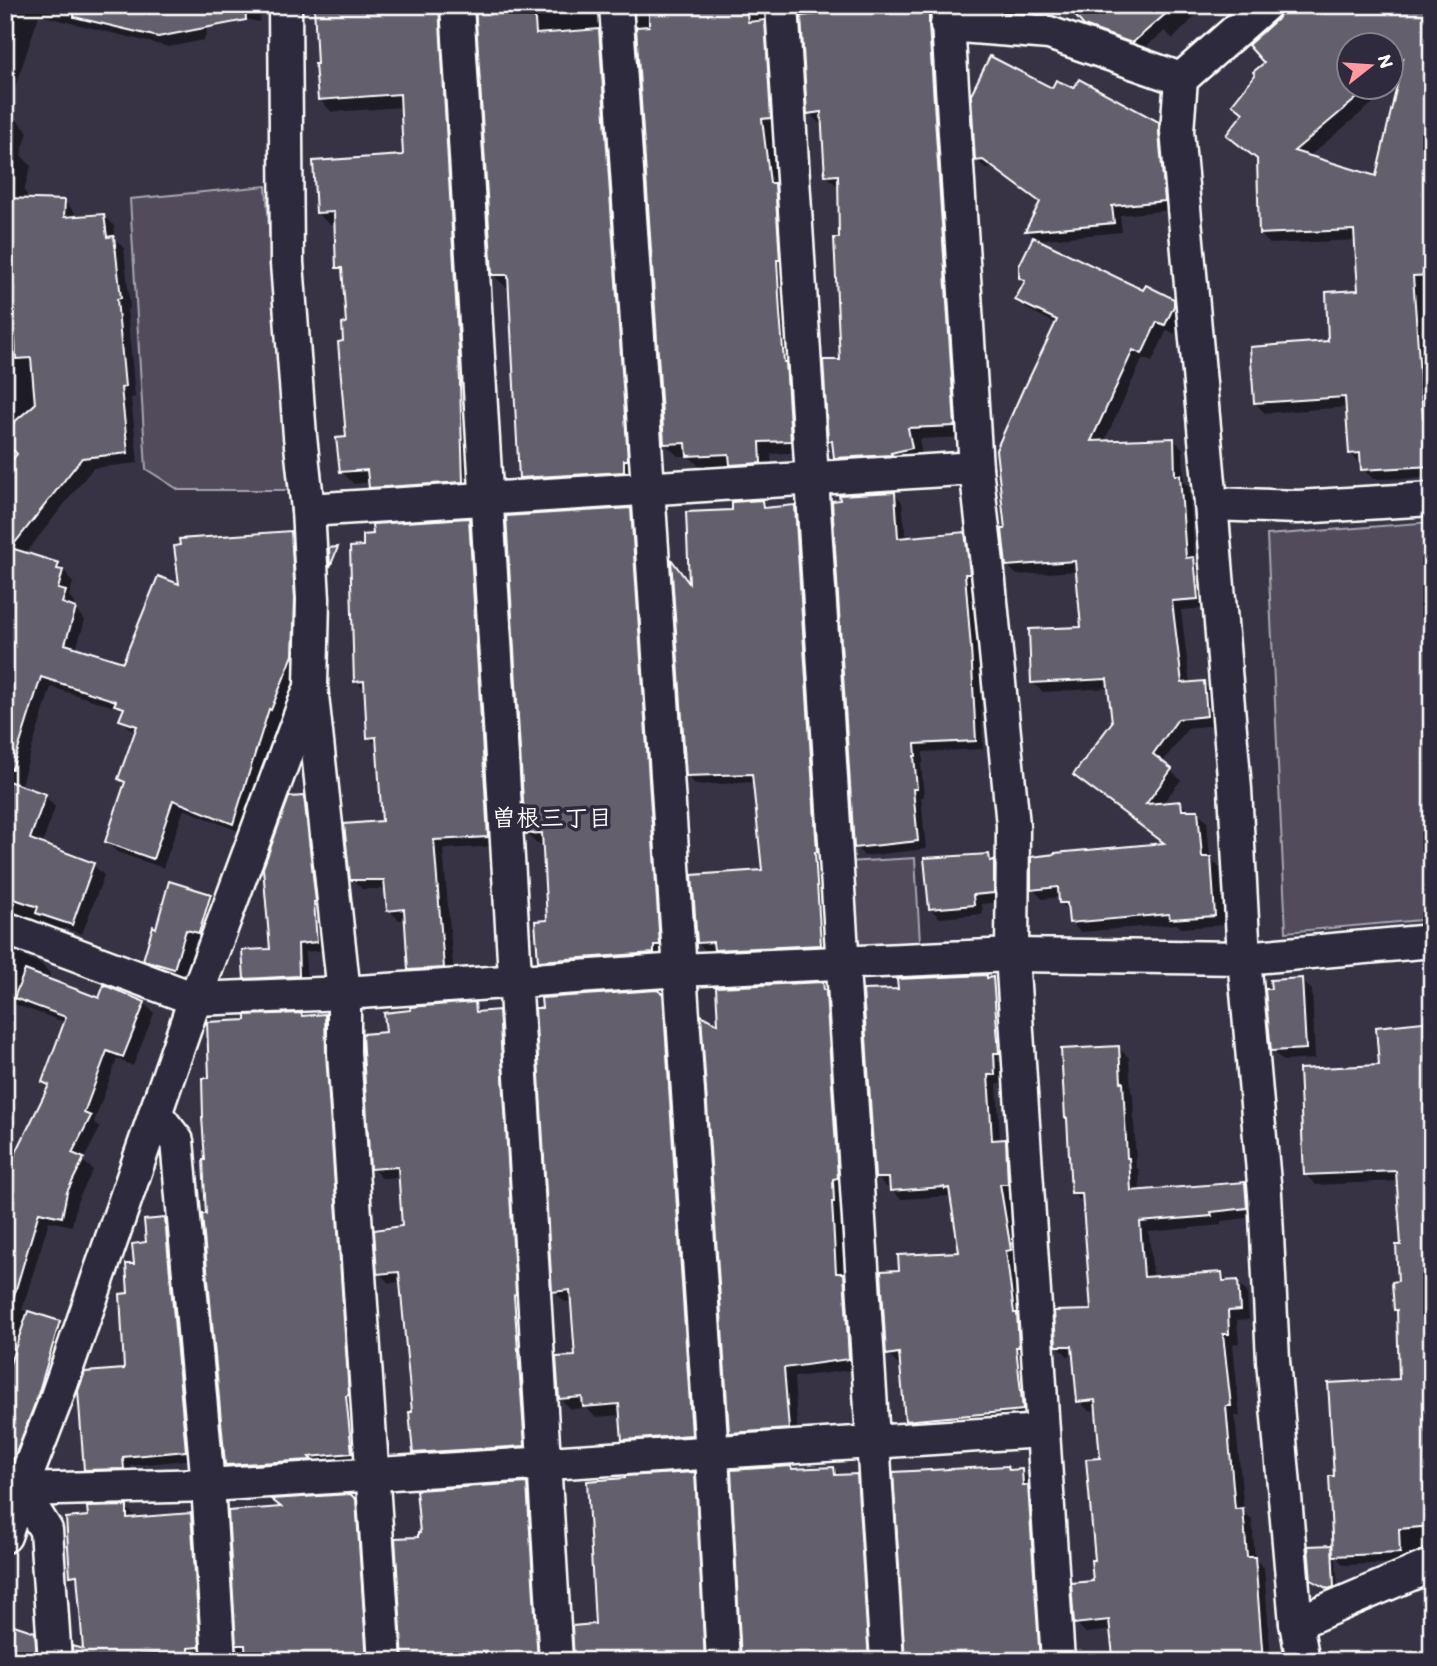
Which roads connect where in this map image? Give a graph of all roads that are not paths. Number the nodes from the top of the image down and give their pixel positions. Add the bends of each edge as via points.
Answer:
1 (285, 5) edge
2 (457, 5) edge
3 (616, 5) edge
4 (782, 5) edge
5 (1265, 5) edge
6 (947, 15) edge
7 (1181, 79) junction
8 (976, 468) junction
9 (812, 478) junction
10 (648, 488) junction
11 (486, 498) junction
12 (1432, 499) edge
13 (1211, 504) junction
14 (308, 510) junction
15 (311, 686) junction
16 (5, 928) edge
17 (1432, 941) edge
18 (1013, 955) junction
19 (1244, 958) junction
20 (843, 963) junction
21 (680, 970) junction
22 (515, 982) junction
23 (344, 993) junction
24 (195, 999) junction
25 (155, 1113) junction
26 (1042, 1432) junction
27 (873, 1443) junction
28 (712, 1454) junction
29 (544, 1464) junction
30 (371, 1474) junction
31 (208, 1485) junction
32 (21, 1490) junction
33 (5, 1536) edge
34 (1432, 1565) edge
35 (1296, 1623) junction
36 (55, 1661) edge
37 (219, 1661) edge
38 (385, 1661) edge
39 (556, 1661) edge
40 (723, 1661) edge
41 (887, 1661) edge
42 (1058, 1661) edge
43 (1304, 1661) edge

1 - 14 street via 287,263
2 - 11 street
3 - 10 street
4 - 9 street
5 - 7 street
6 - 7 street via 1049,33
6 - 8 street
7 - 13 street via 1177,131
8 - 9 street
8 - 18 street via 1013,825
9 - 10 street
9 - 20 street
10 - 11 street
10 - 21 street
11 - 14 street
11 - 22 street
12 - 13 street via 1298,507
13 - 19 street
14 - 15 street
15 - 23 street
15 - 24 street
16 - 24 street
17 - 19 street
18 - 19 street
18 - 20 street
18 - 26 street
19 - 35 street
20 - 21 street
20 - 27 street
21 - 22 street
21 - 28 street
22 - 23 street
22 - 29 street
23 - 24 street
23 - 30 street
24 - 25 street
25 - 31 street via 177,1141
25 - 32 street
26 - 27 street
26 - 42 street
27 - 28 street
27 - 41 street
28 - 29 street
28 - 40 street
29 - 30 street
29 - 39 street
30 - 31 street
30 - 38 street
31 - 32 street
31 - 37 street
32 - 33 street
32 - 36 street via 46,1530
34 - 35 street
35 - 43 street

